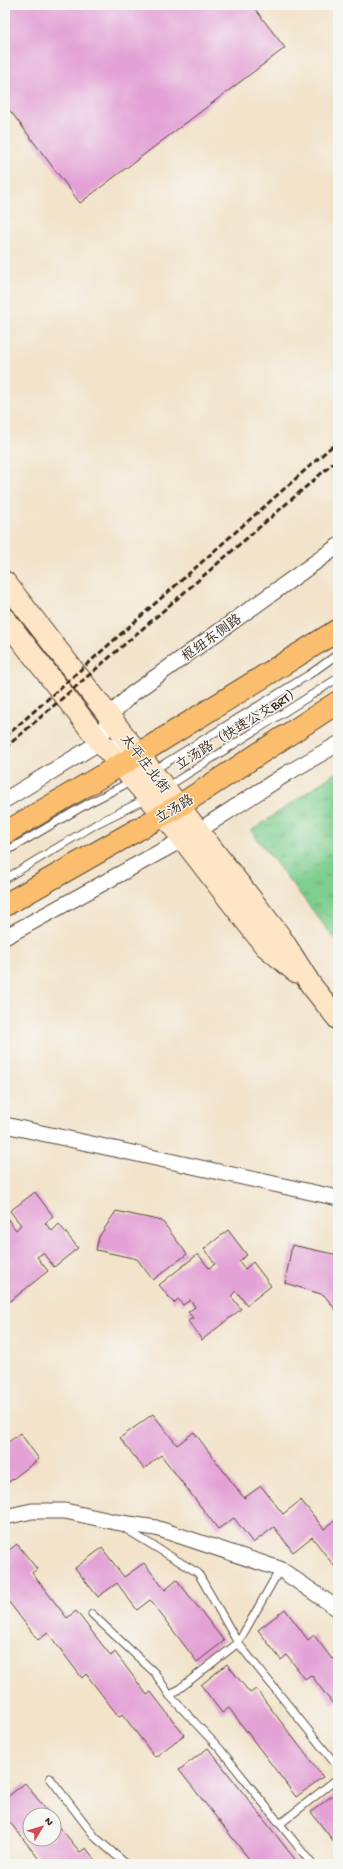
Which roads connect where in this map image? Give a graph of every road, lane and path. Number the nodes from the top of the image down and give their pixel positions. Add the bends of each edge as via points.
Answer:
1 (338, 546) edge
2 (5, 582) edge
3 (5, 619) edge
4 (338, 630) edge
5 (338, 654) edge
6 (338, 678) edge
7 (338, 702) edge
8 (109, 716) junction
9 (100, 742) junction
10 (338, 744) edge
11 (139, 754) junction
12 (138, 773) junction
13 (158, 793) junction
14 (5, 800) edge
15 (172, 811) junction
16 (5, 832) edge
17 (190, 835) junction
18 (5, 852) edge
19 (5, 878) edge
20 (5, 905) edge
21 (5, 937) edge
22 (338, 1019) edge
23 (5, 1125) edge
24 (338, 1198) edge
25 (5, 1517) edge
26 (115, 1522) junction
27 (280, 1569) junction
28 (338, 1609) edge
29 (92, 1614) dead end
30 (238, 1643) junction
31 (170, 1696) junction
32 (338, 1767) edge
33 (50, 1778) dead end
34 (338, 1778) edge
35 (280, 1824) junction
36 (126, 1864) edge
37 (312, 1864) edge

1 - 8 street, 枢纽东侧路 via 169,666 132,694
2 - 8 main road, 太平庄北街
3 - 9 main road, 太平庄北街
4 - 11 main road
5 - 12 lane, 立汤路（快速公交BRT） via 304,678
6 - 13 lane, 立汤路（快速公交BRT）
7 - 15 main road, 立汤路
8 - 9 street, 枢纽东侧路
8 - 11 main road, 太平庄北街
9 - 11 street
9 - 12 main road, 太平庄北街
9 - 14 street
10 - 17 street
11 - 12 main road
12 - 13 main road, 太平庄北街
12 - 16 main road
12 - 18 lane, 立汤路（快速公交BRT）
13 - 15 main road, 太平庄北街
13 - 19 lane, 立汤路（快速公交BRT） via 98,824
15 - 17 main road, 太平庄北街
15 - 20 main road, 立汤路
17 - 21 street
17 - 22 main road, 太平庄北街 via 280,936 311,985
23 - 24 street
25 - 26 street via 32,1511 65,1511
26 - 27 street via 156,1528
26 - 30 lane via 198,1573
27 - 28 street
27 - 30 lane
29 - 31 lane via 155,1673
30 - 31 lane
30 - 32 lane
31 - 35 lane via 220,1749
33 - 36 lane via 96,1838
34 - 35 lane
35 - 37 lane

